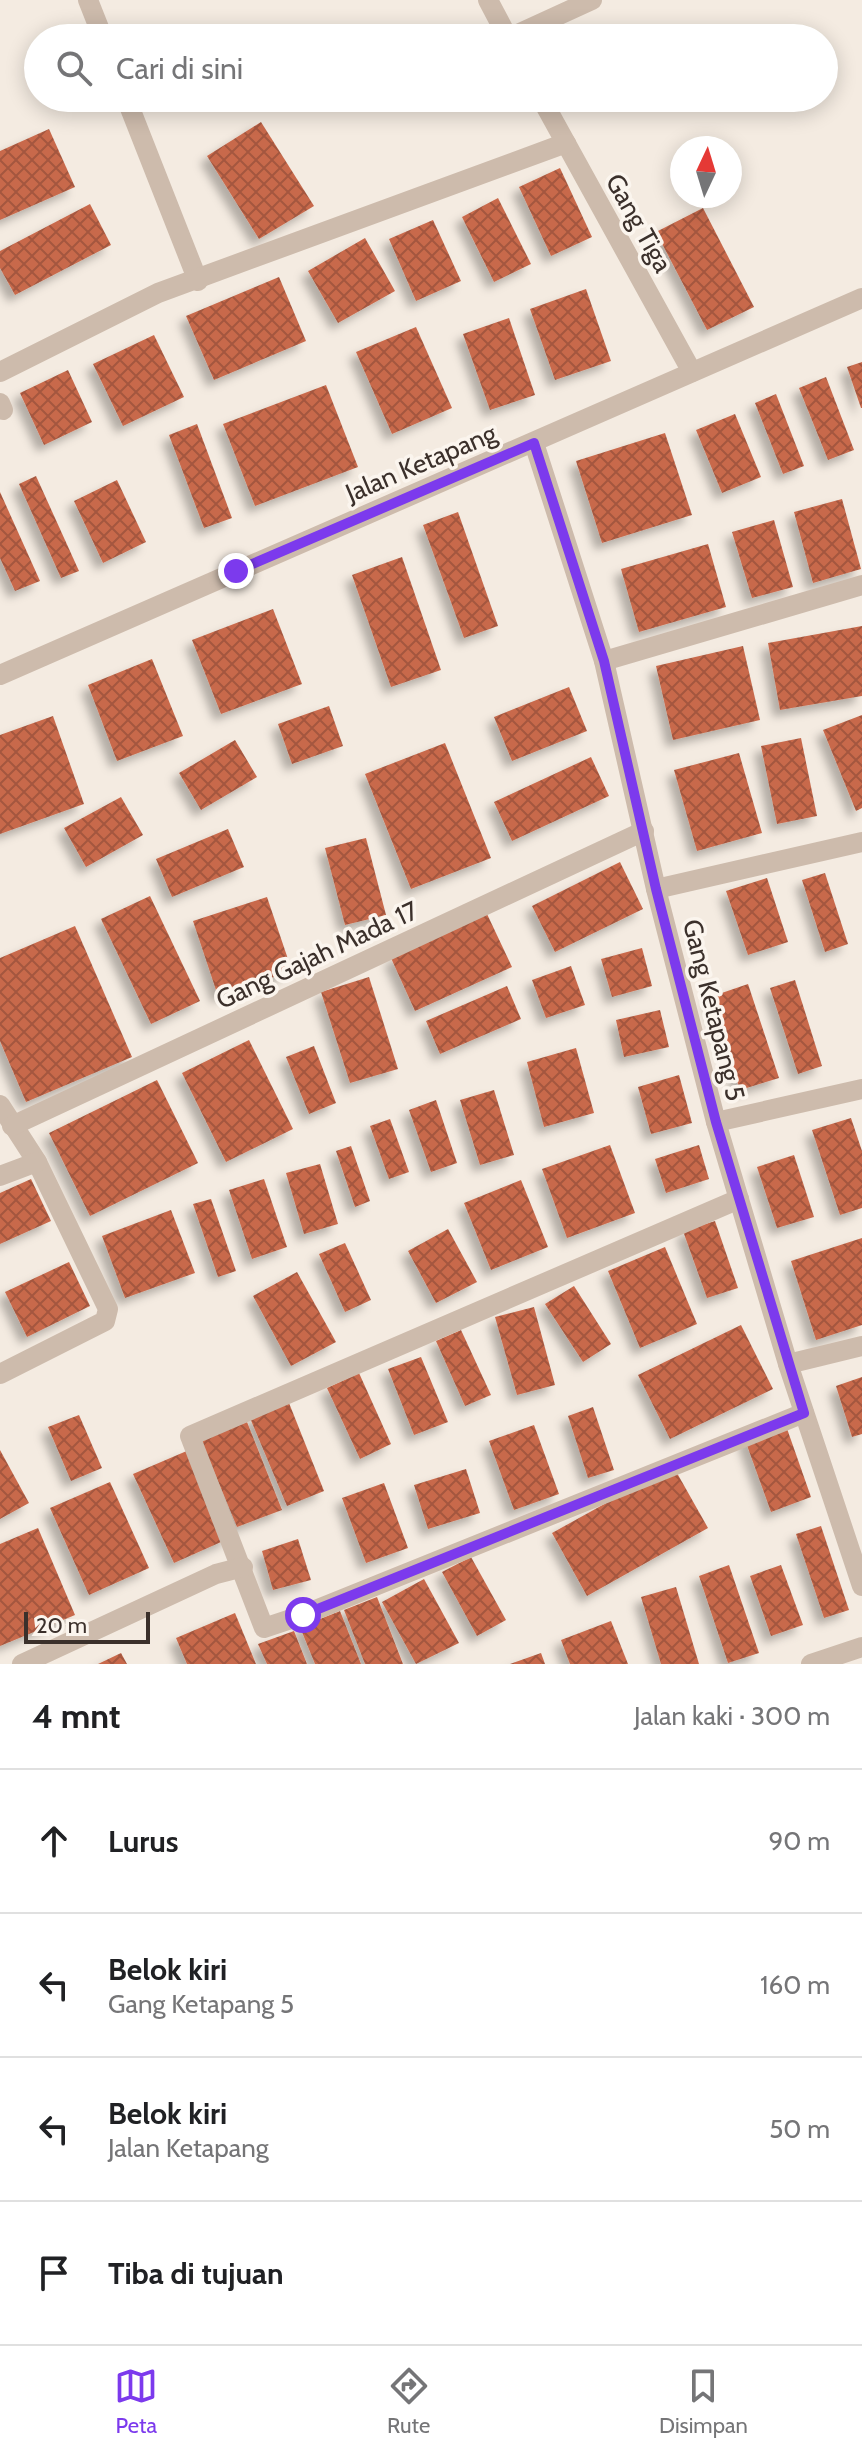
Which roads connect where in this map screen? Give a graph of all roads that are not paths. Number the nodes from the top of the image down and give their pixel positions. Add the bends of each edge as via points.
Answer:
1 (88, 0) edge
2 (488, 0) edge
3 (592, 0) edge
4 (97, 24) edge
5 (501, 24) edge
6 (539, 24) edge
7 (132, 112) edge
8 (549, 112) edge
9 (566, 143) junction
10 (198, 281) junction
11 (862, 298) edge
12 (0, 372) edge
13 (692, 372) junction
14 (534, 443) junction
15 (862, 585) edge
16 (604, 661) junction
17 (0, 675) edge
18 (644, 831) junction
19 (862, 842) edge
20 (656, 889) junction
21 (862, 1089) edge
22 (0, 1105) edge
23 (716, 1122) junction
24 (12, 1126) junction
25 (37, 1162) junction
26 (0, 1176) edge
27 (739, 1199) junction
28 (862, 1346) edge
29 (788, 1364) junction
30 (0, 1374) edge
31 (804, 1413) junction
32 (243, 1567) junction
33 (862, 1586) edge
34 (862, 1647) edge
35 (22, 1664) edge
36 (811, 1664) edge

1 - 4 street
2 - 5 street
3 - 6 street
7 - 10 street
8 - 9 street, Gang Tiga
9 - 10 street
9 - 13 street, Gang Tiga
10 - 12 street via 158,293
11 - 13 street, Jalan Ketapang
13 - 14 street, Jalan Ketapang
14 - 16 street, Gang Ketapang 5
14 - 17 street, Jalan Ketapang
15 - 16 street
16 - 18 street, Gang Ketapang 5
18 - 20 street, Gang Ketapang 5
18 - 24 street, Gang Gajah Mada 17
19 - 20 street
20 - 23 street, Gang Ketapang 5
21 - 23 street
22 - 24 street
23 - 27 street, Gang Ketapang 5
24 - 25 street
25 - 26 street
25 - 30 street via 108,1305 107,1317
27 - 29 street, Gang Ketapang 5
27 - 32 street via 190,1436
28 - 29 street
29 - 31 street, Gang Ketapang 5
31 - 32 street via 264,1628
31 - 33 street, Gang Ketapang 5
32 - 35 street via 216,1574
34 - 36 street

